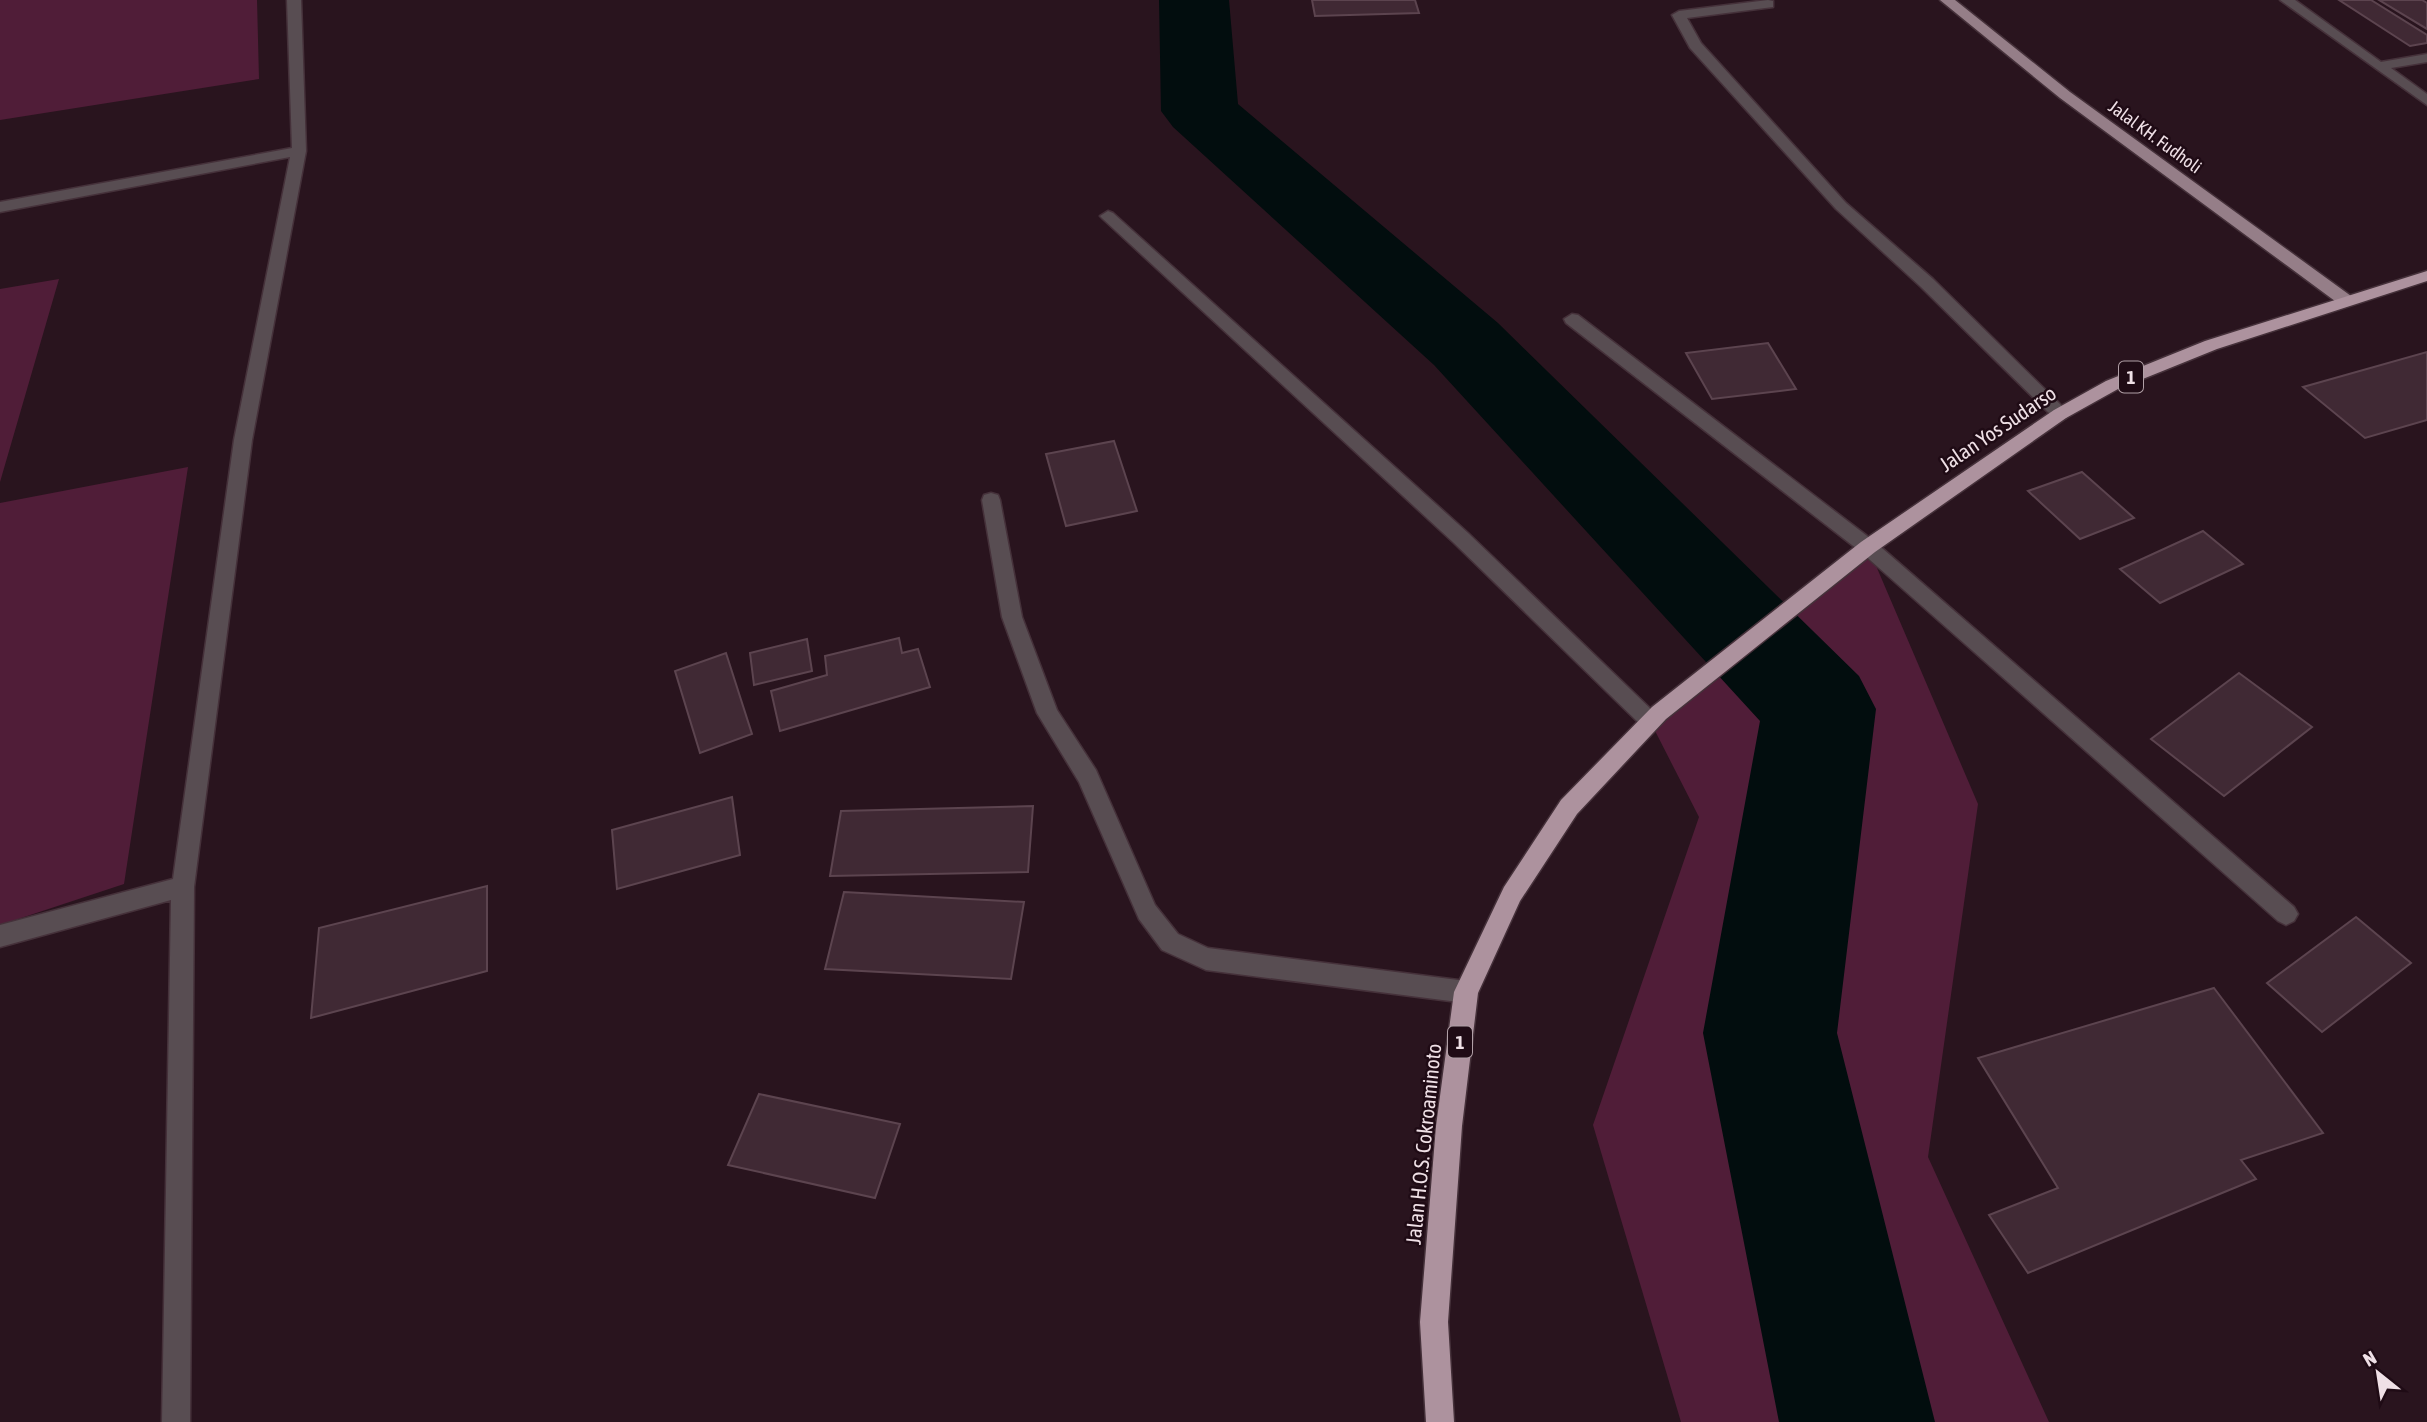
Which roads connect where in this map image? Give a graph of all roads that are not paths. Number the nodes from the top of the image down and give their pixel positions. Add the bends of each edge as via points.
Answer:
1 (294, 0) edge
2 (1670, 0) edge
3 (1947, 0) edge
4 (2287, 0) edge
5 (1768, 4) dead end
6 (1679, 15) junction
7 (2427, 58) edge
8 (2379, 66) junction
9 (2427, 100) edge
10 (299, 151) junction
11 (0, 207) edge
12 (1108, 216) dead end
13 (2427, 276) edge
14 (2345, 300) junction
15 (1572, 319) dead end
16 (2060, 414) junction
17 (991, 500) dead end
18 (1863, 552) junction
19 (1654, 717) junction
20 (183, 887) junction
21 (2286, 914) dead end
22 (0, 936) edge
23 (1466, 992) junction
24 (176, 1422) edge
25 (1440, 1422) edge

1 - 10 street
2 - 6 street
3 - 14 main road, Jalal KH. Fudholi via 2065,95
4 - 8 street
5 - 6 street
6 - 16 street via 1696,46 1841,206
7 - 8 street
8 - 9 street
10 - 11 street
10 - 20 street via 243,440
12 - 19 street
13 - 14 highway, Jalan Yos Sudarso / 1
14 - 16 highway, Jalan Yos Sudarso / 1 via 2199,350 2112,385
15 - 18 street
16 - 18 highway, Jalan Yos Sudarso / 1
17 - 23 street via 1012,617 1048,713 1088,777 1147,912 1170,942 1206,959
18 - 19 highway, Jalan Yos Sudarso / 1
18 - 21 street
19 - 23 highway, Jalan H.O.S. Cokroaminoto / 1 via 1569,807 1512,894
20 - 22 street
20 - 24 street
23 - 25 highway, Jalan H.O.S. Cokroaminoto / 1 via 1449,1126 1434,1322

